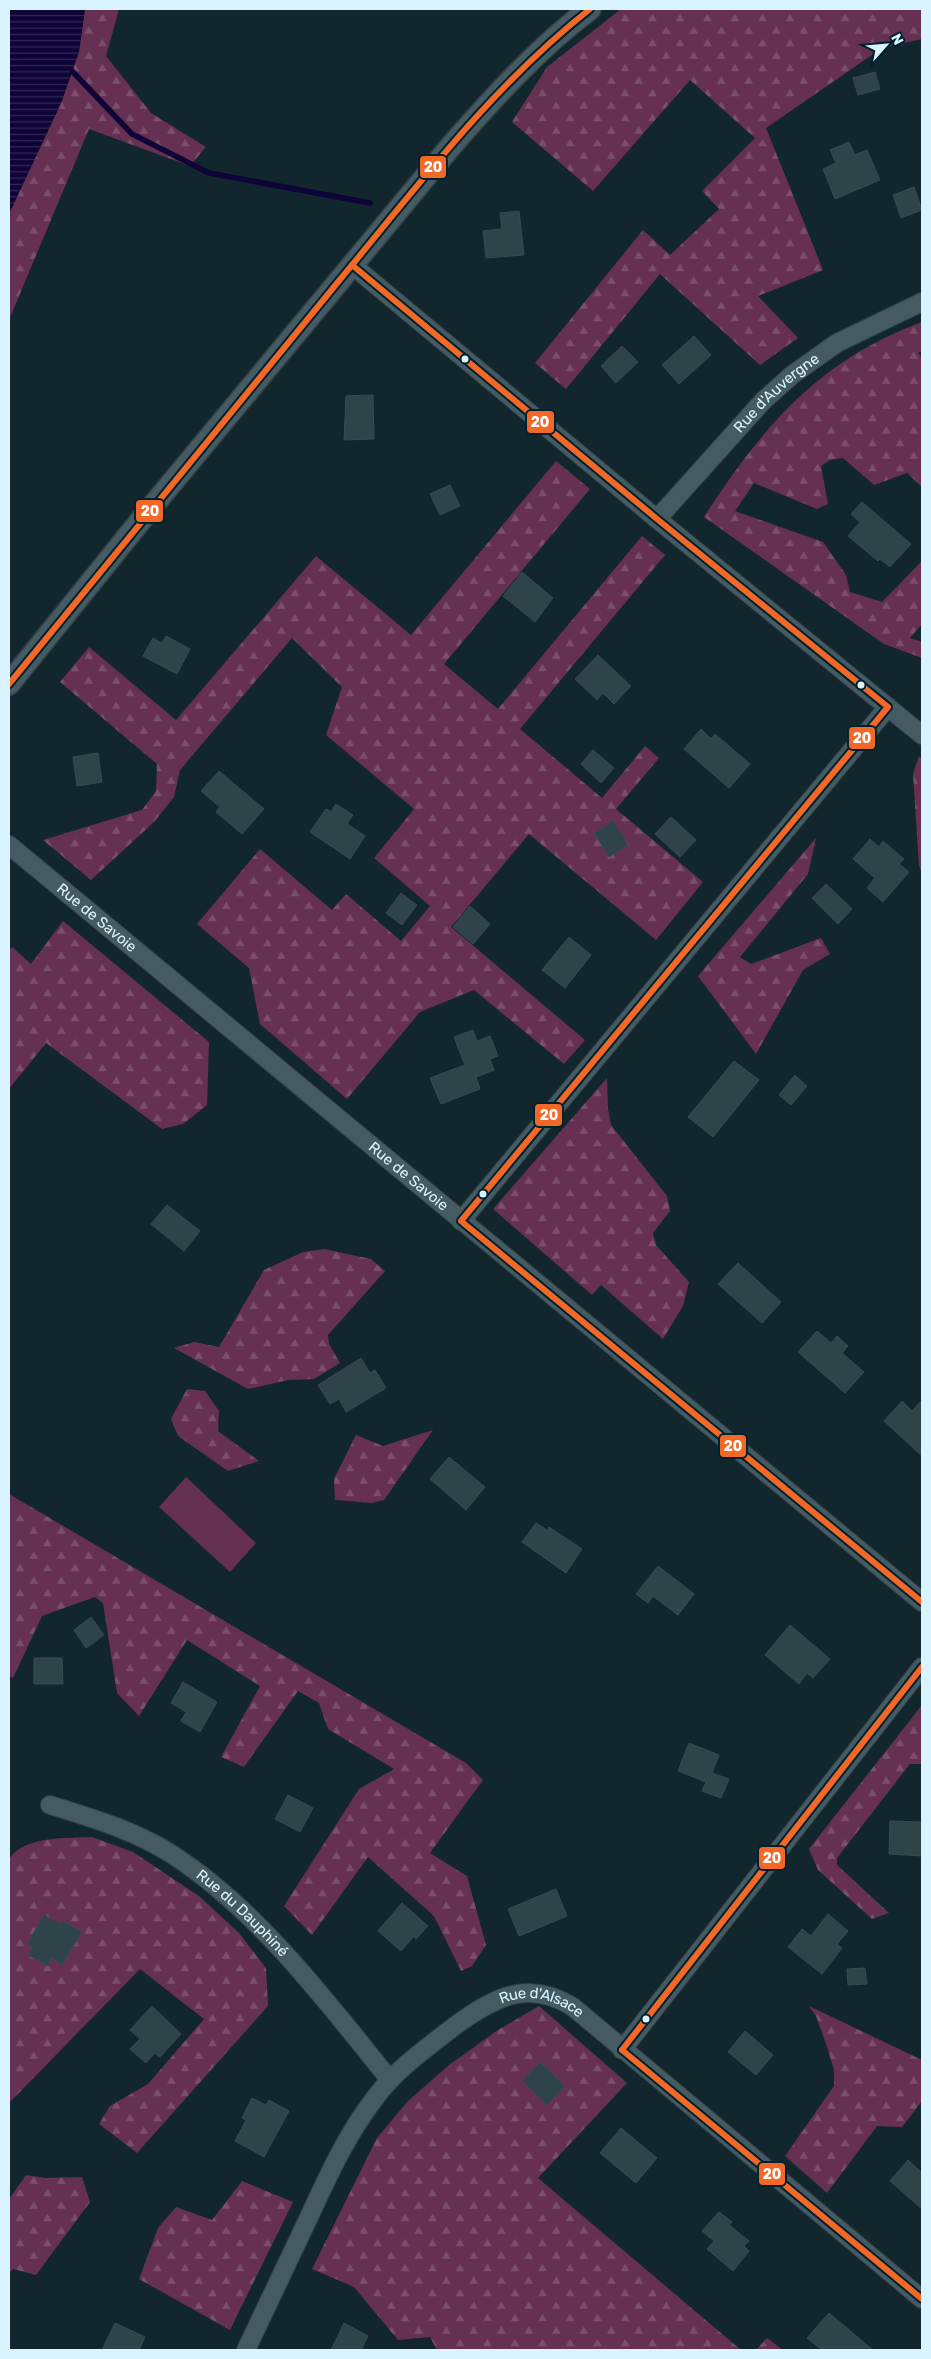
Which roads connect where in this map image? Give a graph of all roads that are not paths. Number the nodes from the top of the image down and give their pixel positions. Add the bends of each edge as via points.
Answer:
1 (590, 9) edge
2 (352, 265) junction
3 (922, 302) edge
4 (657, 519) junction
5 (9, 684) edge
6 (888, 707) junction
7 (922, 735) edge
8 (9, 845) edge
9 (462, 1221) junction
10 (922, 1602) edge
11 (922, 1667) edge
12 (50, 1805) dead end
13 (622, 2050) junction
14 (390, 2080) junction
15 (922, 2299) edge
16 (246, 2350) edge

1 - 2 street via 496,94
2 - 4 street
2 - 5 street via 140,520
3 - 4 street, Rue d'Auvergne via 837,343 792,375 763,401
4 - 6 street
6 - 7 street
6 - 9 street
8 - 9 street, Rue de Savoie
9 - 10 street, Rue de Savoie
11 - 13 street
12 - 14 street, Rue du Dauphiné via 145,1840 173,1855 204,1878 302,1972
13 - 14 street, Rue d'Alsace via 573,2007 558,1998 529,1992 506,1996 478,2009
13 - 15 street, Rue d'Alsace
14 - 16 street, Rue d'Alsace via 357,2123 336,2159

